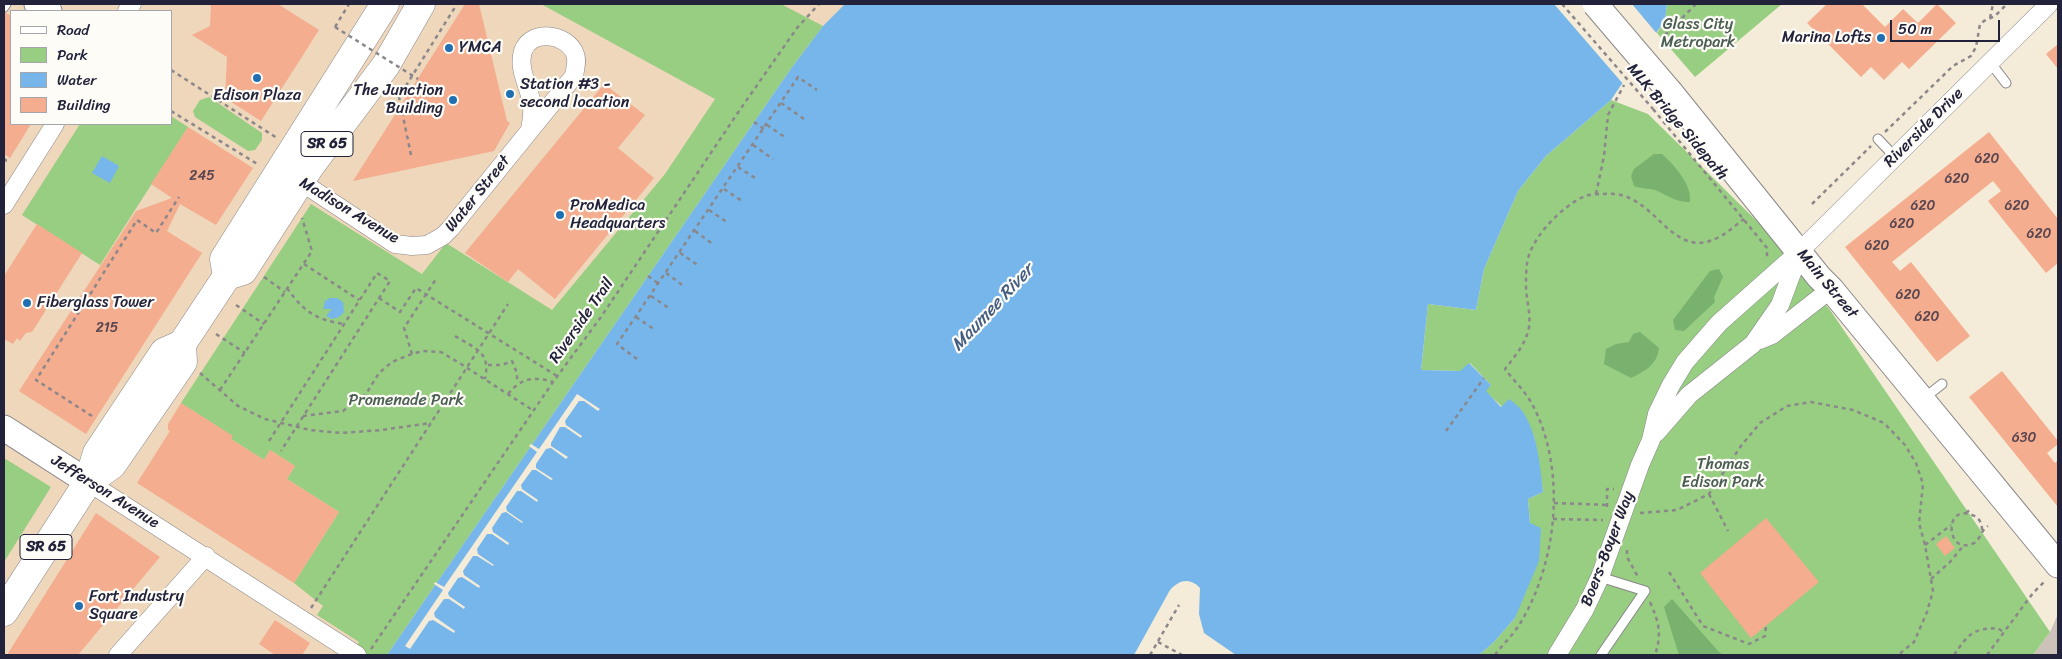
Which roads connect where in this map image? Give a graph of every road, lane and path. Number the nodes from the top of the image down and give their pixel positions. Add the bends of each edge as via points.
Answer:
1 (6, 4) edge
2 (349, 4) edge
3 (385, 4) edge
4 (457, 4) edge
5 (819, 4) edge
6 (1562, 4) edge
7 (1595, 4) edge
8 (1696, 4) edge
9 (1993, 4) edge
10 (2007, 4) edge
11 (2049, 4) edge
12 (418, 5) edge
13 (4, 7) edge
14 (1990, 18) junction
15 (1665, 35) dead end
16 (1990, 62) junction
17 (172, 71) edge
18 (418, 79) dead end
19 (2006, 83) dead end
20 (1624, 85) dead end
21 (817, 90) dead end
22 (326, 97) junction
23 (1662, 101) junction
24 (781, 103) junction
25 (172, 112) edge
26 (350, 112) junction
27 (804, 119) dead end
28 (754, 122) dead end
29 (767, 124) junction
30 (54, 125) edge
31 (764, 129) junction
32 (530, 130) junction
33 (786, 138) dead end
34 (1878, 139) junction
35 (280, 140) dead end
36 (753, 145) junction
37 (411, 155) dead end
38 (1895, 157) junction
39 (4, 159) edge
40 (773, 159) dead end
41 (4, 164) edge
42 (738, 167) junction
43 (281, 173) junction
44 (758, 180) dead end
45 (724, 189) junction
46 (1596, 194) junction
47 (179, 197) dead end
48 (742, 201) dead end
49 (1812, 204) dead end
50 (4, 205) edge
51 (709, 210) junction
52 (302, 216) dead end
53 (1744, 219) junction
54 (728, 223) dead end
55 (695, 231) junction
56 (714, 244) dead end
57 (418, 246) joint
58 (1799, 252) junction
59 (680, 253) junction
60 (1767, 259) dead end
61 (304, 263) junction
62 (699, 266) dead end
63 (257, 273) dead end
64 (666, 274) junction
65 (648, 276) dead end
66 (436, 279) dead end
67 (659, 284) junction
68 (685, 287) dead end
69 (288, 288) junction
70 (1832, 289) junction
71 (285, 292) junction
72 (426, 293) junction
73 (651, 296) junction
74 (379, 298) junction
75 (359, 300) junction
76 (508, 304) dead end
77 (236, 305) dead end
78 (670, 308) dead end
79 (636, 317) junction
80 (264, 324) junction
81 (344, 324) junction
82 (655, 330) dead end
83 (489, 333) junction
84 (216, 334) dead end
85 (455, 336) dead end
86 (1753, 344) junction
87 (478, 350) junction
88 (1694, 352) junction
89 (245, 354) junction
90 (412, 354) junction
91 (188, 355) junction
92 (636, 359) dead end
93 (488, 365) junction
94 (467, 367) junction
95 (557, 376) junction
96 (1484, 378) dead end
97 (485, 379) junction
98 (1710, 379) junction
99 (553, 382) junction
100 (517, 383) junction
101 (1942, 384) dead end
102 (220, 390) junction
103 (508, 394) junction
104 (1923, 400) junction
105 (534, 411) junction
106 (92, 416) dead end
107 (304, 416) junction
108 (281, 422) junction
109 (431, 423) junction
110 (297, 426) junction
111 (4, 428) edge
112 (1446, 432) dead end
113 (1651, 440) junction
114 (269, 441) dead end
115 (281, 451) dead end
116 (88, 482) junction
117 (1709, 494) junction
118 (1554, 503) junction
119 (1972, 508) dead end
120 (1622, 513) junction
121 (1966, 513) junction
122 (1553, 519) junction
123 (1951, 525) junction
124 (1988, 526) dead end
125 (1982, 530) junction
126 (1728, 531) dead end
127 (1925, 545) junction
128 (1964, 545) junction
129 (206, 556) junction
130 (2058, 565) edge
131 (1669, 572) dead end
132 (1600, 578) junction
133 (1931, 579) junction
134 (2033, 593) dead end
135 (1179, 605) dead end
136 (4, 611) edge
137 (304, 620) junction
138 (1766, 626) dead end
139 (2003, 632) junction
140 (1158, 642) junction
141 (118, 655) edge
142 (357, 655) edge
143 (367, 655) edge
144 (1150, 655) edge
145 (1182, 655) edge
146 (1495, 655) edge
147 (1557, 655) edge
148 (1601, 655) edge
149 (1898, 655) edge
150 (1954, 655) edge
151 (1987, 655) edge

1 - 13 lane
2 - 18 path, bridge via 334,27
3 - 22 main road, SR 65
4 - 37 path via 399,97
5 - 95 path, Riverside Trail via 797,28 601,317
6 - 23 path, MLK Bridge Sidepath, bridge
7 - 23 main road, Main Street, bridge
8 - 15 path
9 - 14 path
10 - 14 path
11 - 16 street, Riverside Drive
12 - 26 main road, SR 65 via 386,65
14 - 34 path via 1980,24 1971,56 1952,66
16 - 19 lane
16 - 38 street, Riverside Drive
17 - 35 path
20 - 46 path via 1608,115
21 - 24 path via 798,77
22 - 26 main road via 332,110
22 - 43 main road, SR 65
23 - 53 path, MLK Bridge Sidepath
23 - 58 main road, Main Street
24 - 27 path
24 - 29 path
25 - 43 path
26 - 43 main road, SR 65
28 - 31 path
29 - 31 path
29 - 33 path
30 - 50 street
31 - 36 path
32 - 32 street, Water Street via 574,76 575,53 569,44 558,38 534,38 523,52 522,74 532,108
32 - 57 street, Water Street via 450,229 434,242
34 - 38 lane
34 - 49 path
36 - 40 path
36 - 42 path
38 - 58 street, Riverside Drive
39 - 41 path
42 - 44 path
42 - 45 path
43 - 57 street, Madison Avenue via 396,244
43 - 91 main road, SR 65 via 224,259 227,276
45 - 48 path
45 - 51 path
46 - 53 path via 1617,192 1634,198 1683,240 1702,242 1719,238
46 - 118 path via 1568,206 1546,226 1528,256 1529,326 1524,345 1505,369 1530,400 1544,430 1553,476
47 - 106 path via 156,232 137,220 36,380
51 - 54 path
51 - 55 path
52 - 61 path via 312,251
53 - 60 path, MLK Bridge Sidepath via 1767,248
55 - 56 path
55 - 59 path
58 - 70 main road, Main Street
58 - 86 street, Boers-Boyer Way via 1780,305
58 - 88 street, Boers-Boyer Way via 1737,305
59 - 62 path
59 - 64 path
61 - 69 path
61 - 75 path
63 - 71 path
64 - 67 path
64 - 68 path
65 - 67 path
66 - 72 path
67 - 73 path
69 - 71 path
69 - 81 path via 308,312 327,321
70 - 86 street via 1772,335
70 - 104 main road, Main Street
71 - 80 path
72 - 74 path via 416,288 400,312
72 - 83 path
72 - 90 path via 404,328
73 - 78 path
73 - 79 path
74 - 75 path via 390,281 377,273
74 - 107 path
75 - 81 path
76 - 83 path
77 - 80 path
79 - 82 path
79 - 92 path via 617,344
80 - 89 path
81 - 108 path
83 - 87 path
83 - 95 path
84 - 89 path
85 - 87 path
86 - 98 street, Boers-Boyer Way
87 - 93 path
87 - 94 path
88 - 98 street
88 - 113 street, Boers-Boyer Way via 1671,385 1657,414
89 - 102 path
90 - 94 path via 441,352
90 - 107 path via 392,362 379,373 366,394 343,411
91 - 102 path
91 - 116 main road, SR 65 via 164,352 97,453
93 - 97 path
93 - 100 path via 512,361
94 - 97 path
94 - 109 path
95 - 99 path, Riverside Trail
96 - 112 path
97 - 103 path
98 - 113 street, Boers-Boyer Way via 1689,395
99 - 100 path via 531,379
99 - 105 path, Riverside Trail
100 - 103 path
101 - 104 lane
102 - 108 path via 238,406 265,419
103 - 105 path
104 - 130 main road, Main Street
105 - 143 path, Riverside Trail
107 - 110 path
108 - 110 path
108 - 114 path
109 - 110 path via 341,433
109 - 137 path
110 - 115 path
111 - 116 main road, Jefferson Avenue
113 - 120 street, Boers-Boyer Way
116 - 129 street, Jefferson Avenue
116 - 136 main road, SR 65
117 - 120 path via 1678,510
117 - 126 path
117 - 127 path via 1760,423 1787,406 1811,402 1853,410 1884,423 1905,445 1916,463 1923,484 1919,524
118 - 120 path
118 - 122 path
119 - 121 path
120 - 122 path
120 - 132 street, Boers-Boyer Way
121 - 123 path via 1956,517
121 - 125 path via 1979,520
122 - 146 path via 1543,573 1521,622
123 - 127 path
123 - 128 path via 1952,536
124 - 125 path
125 - 128 path via 1974,543
127 - 133 path
128 - 133 path
129 - 137 street, Jefferson Avenue
129 - 141 street
131 - 138 path via 1703,626 1749,644 1765,636
132 - 147 street, Boers-Boyer Way
132 - 148 lane via 1644,591
133 - 149 path via 1933,591 1924,619 1914,642
134 - 139 path
135 - 140 path
137 - 142 street, Jefferson Avenue
139 - 150 path via 1998,628 1985,628 1970,633
139 - 151 path
140 - 144 path
140 - 145 path

